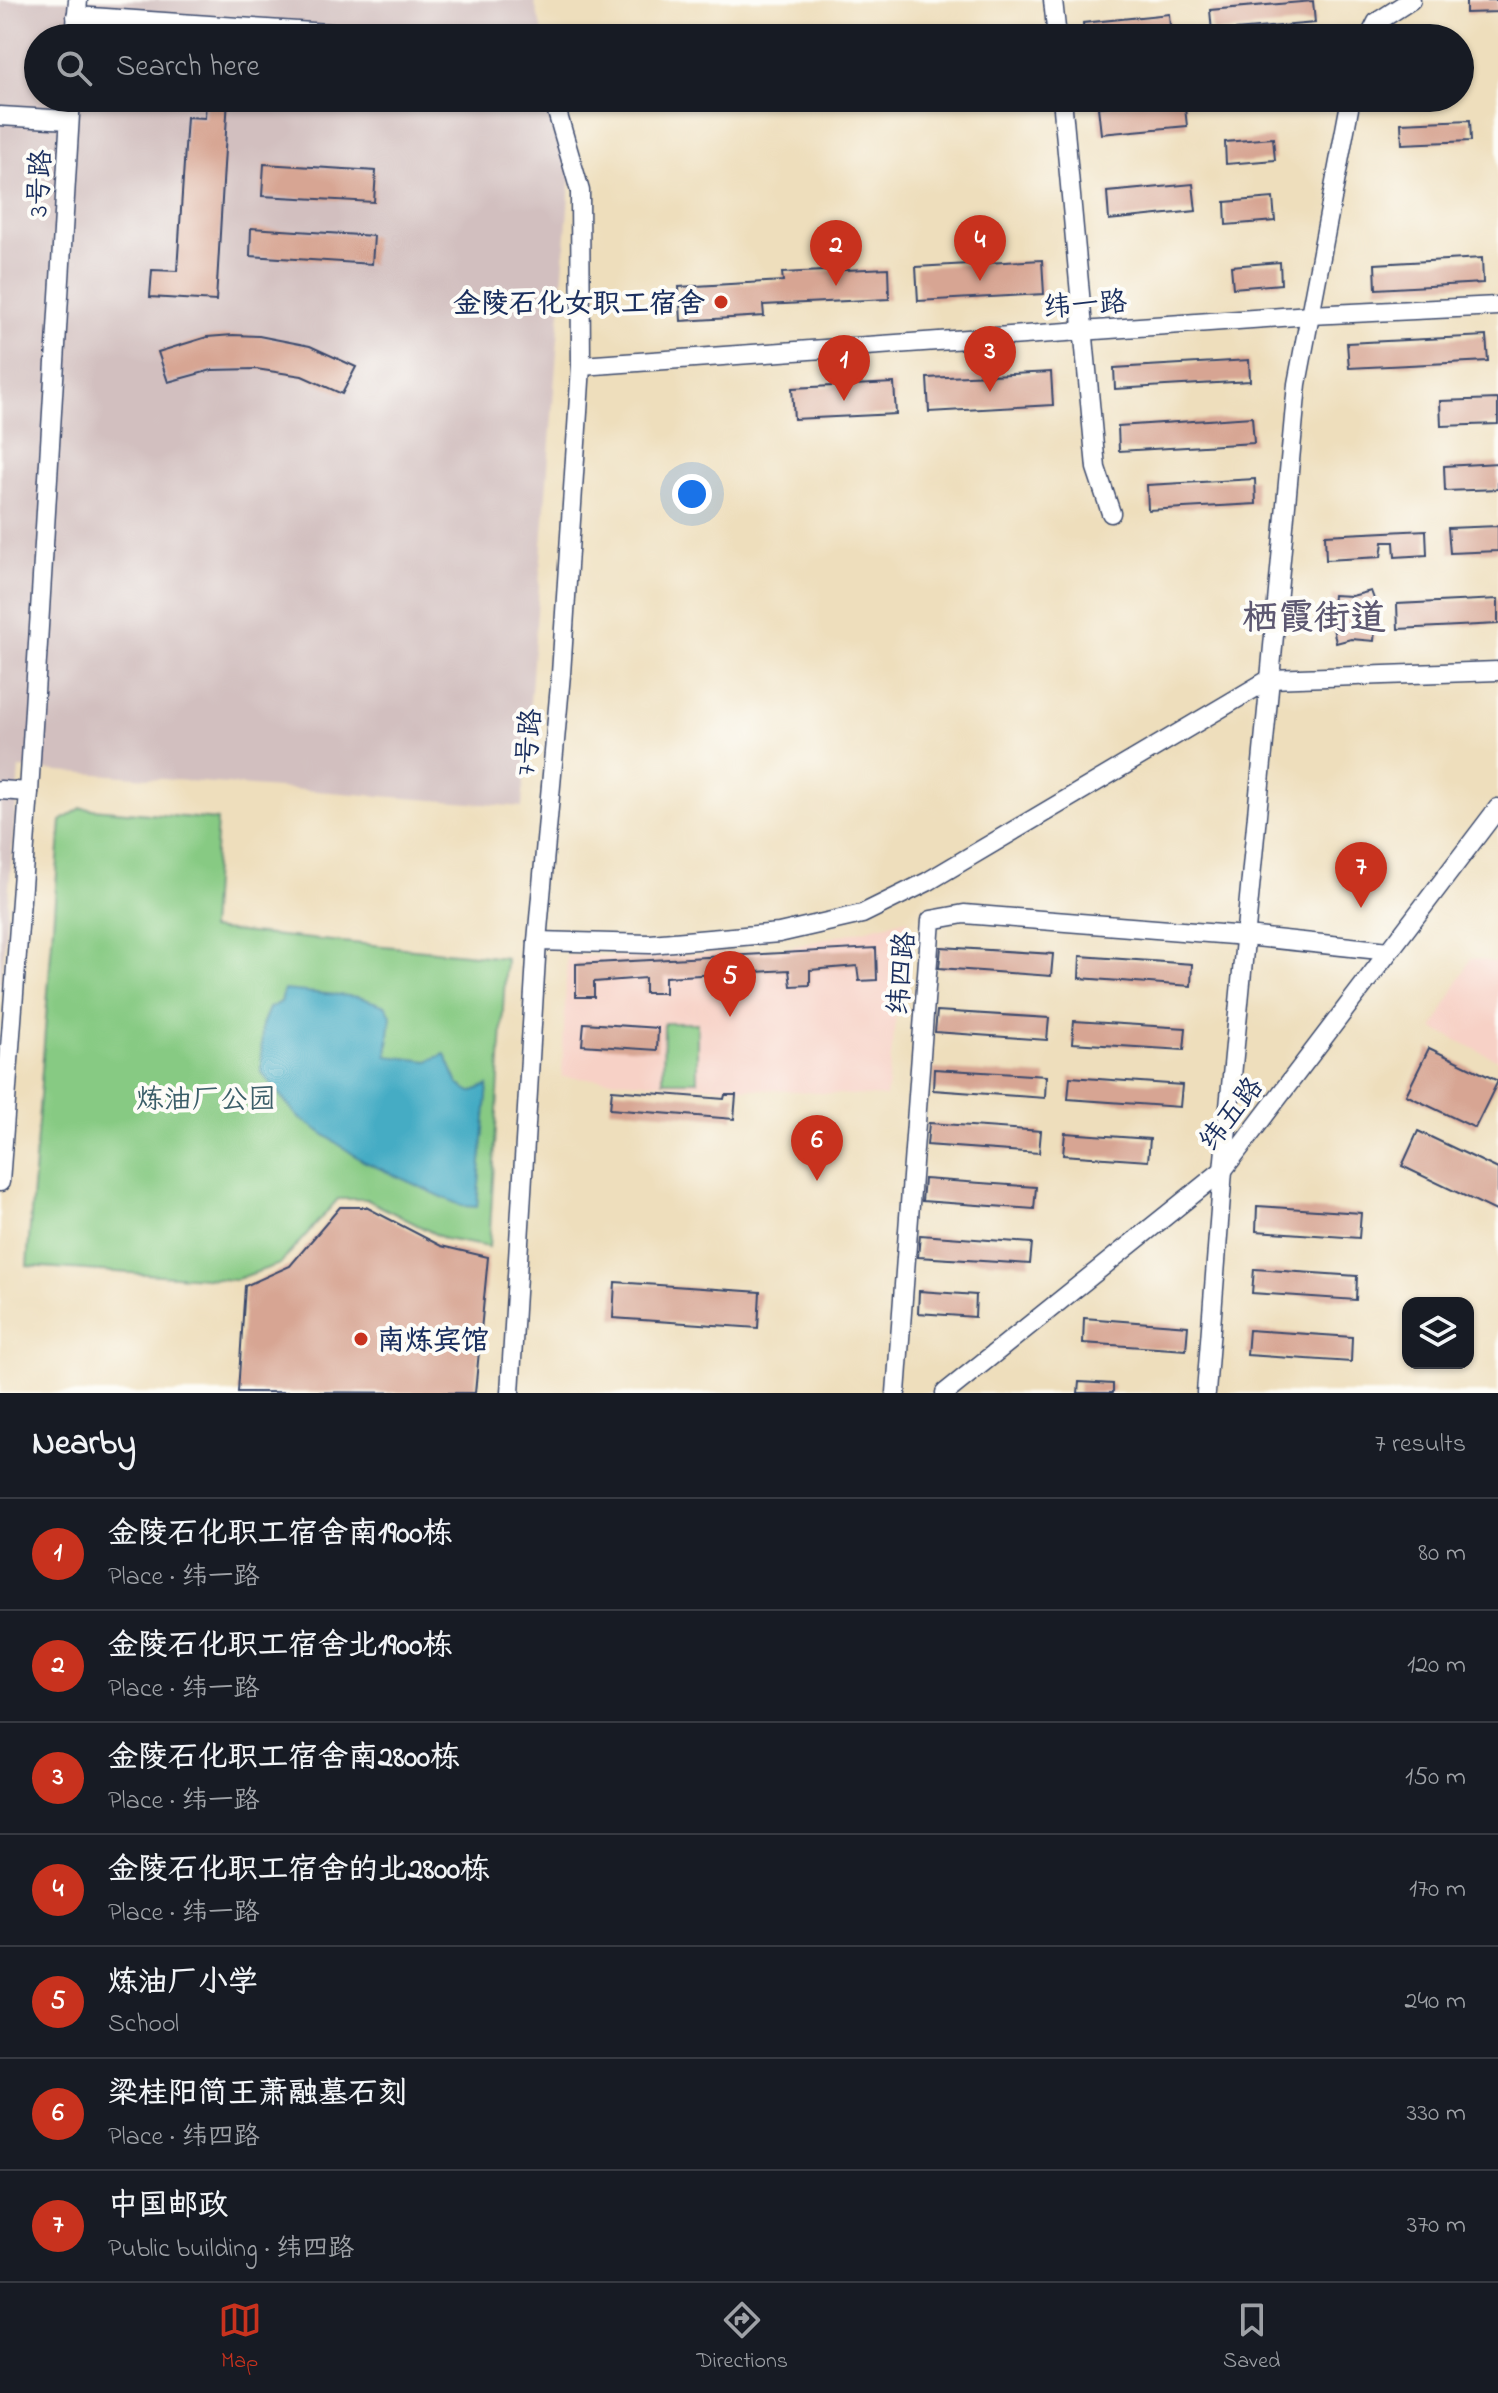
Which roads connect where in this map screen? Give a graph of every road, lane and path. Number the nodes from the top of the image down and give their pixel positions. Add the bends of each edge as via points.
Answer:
1 (1053, 0) edge
2 (1411, 0) edge
3 (77, 8) edge
4 (250, 24) edge
5 (1056, 24) edge
6 (1376, 24) edge
7 (70, 112) edge
8 (557, 112) edge
9 (1063, 112) edge
10 (1348, 112) edge
11 (0, 116) edge
12 (69, 120) junction
13 (1498, 306) edge
14 (1310, 315) junction
15 (1085, 331) junction
16 (581, 366) junction
17 (1111, 513) dead end
18 (1498, 671) edge
19 (1270, 679) junction
20 (0, 790) edge
21 (29, 792) junction
22 (1498, 808) edge
23 (1246, 936) junction
24 (537, 941) junction
25 (1389, 951) junction
26 (4, 1088) edge
27 (1223, 1170) junction
28 (0, 1182) edge
29 (510, 1393) edge
30 (896, 1393) edge
31 (945, 1393) edge
32 (1206, 1393) edge

1 - 5 street
2 - 6 street
3 - 4 street
7 - 12 street, 3号路
8 - 16 street, 7号路 via 580,191
9 - 15 street
10 - 14 street
11 - 12 street
12 - 21 street, 3号路
13 - 14 street, 纬一路
14 - 15 street, 纬一路
14 - 19 street via 1297,384
15 - 16 street, 纬一路
15 - 17 street via 1096,468
16 - 24 street, 7号路
18 - 19 street
19 - 23 street
19 - 24 street via 927,882 862,914 779,933 650,944
20 - 21 street
21 - 26 street, 3号路
22 - 25 street, 纬五路
23 - 25 street, 纬四路
23 - 27 street
23 - 30 street, 纬四路 via 964,914 931,920
24 - 29 street, 7号路
25 - 27 street, 纬五路
26 - 28 street, 3号路
27 - 31 street, 纬五路
27 - 32 street

